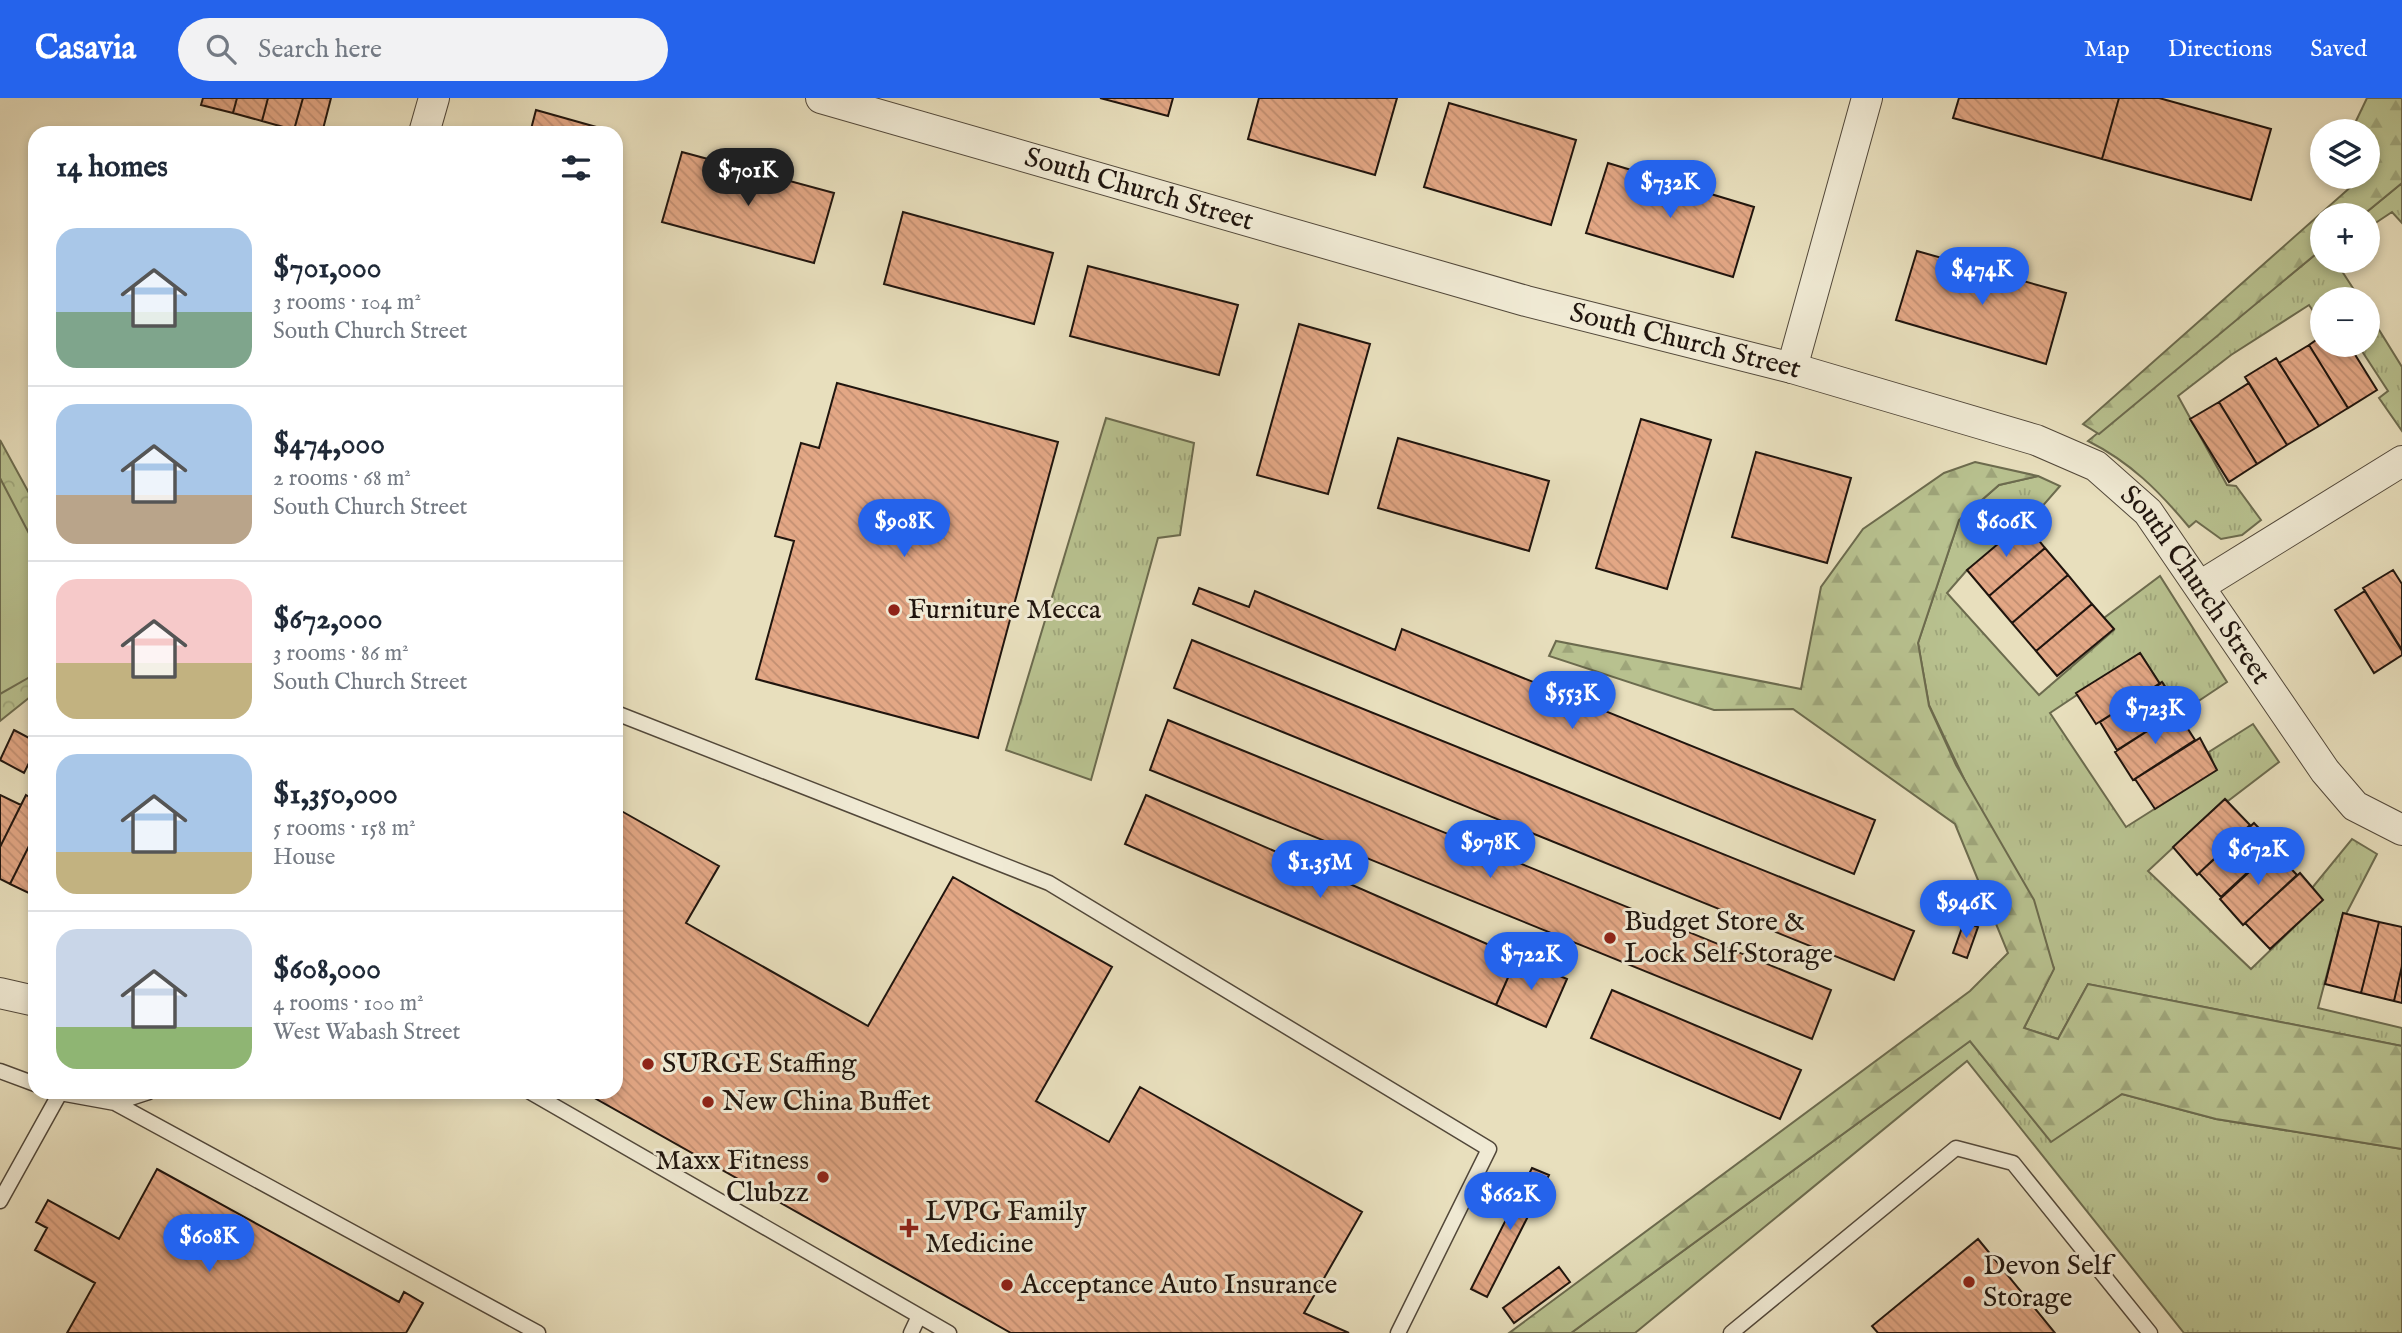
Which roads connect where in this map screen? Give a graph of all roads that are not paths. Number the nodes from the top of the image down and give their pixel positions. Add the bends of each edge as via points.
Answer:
1 (434, 98) edge
2 (821, 98) edge
3 (1867, 98) edge
4 (908, 109) edge
5 (426, 126) edge
6 (1792, 368) junction
7 (2402, 461) edge
8 (2200, 586) junction
9 (623, 716) edge
10 (2395, 827) edge
11 (0, 993) edge
12 (28, 999) edge
13 (0, 1071) edge
14 (28, 1081) edge
15 (55, 1099) edge
16 (92, 1099) edge
17 (127, 1099) edge
18 (542, 1099) edge
19 (115, 1103) junction
20 (0, 1201) edge
21 (919, 1316) junction
22 (538, 1333) edge
23 (911, 1333) edge
24 (949, 1333) edge
25 (1398, 1333) edge
26 (1731, 1333) edge
27 (2150, 1333) edge

1 - 5 street
2 - 4 street, South Church Street
3 - 6 street
4 - 6 street, South Church Street via 1526,301
6 - 8 street, South Church Street via 2036,440 2096,466 2148,512
7 - 8 street
8 - 10 street, South Church Street via 2325,771 2355,806
9 - 25 lane via 1049,883 1489,1149
11 - 12 street
13 - 14 lane
15 - 20 lane
16 - 19 lane
17 - 19 lane
18 - 21 lane
19 - 22 lane
21 - 23 lane
21 - 24 lane
26 - 27 lane via 1956,1148 2014,1163

